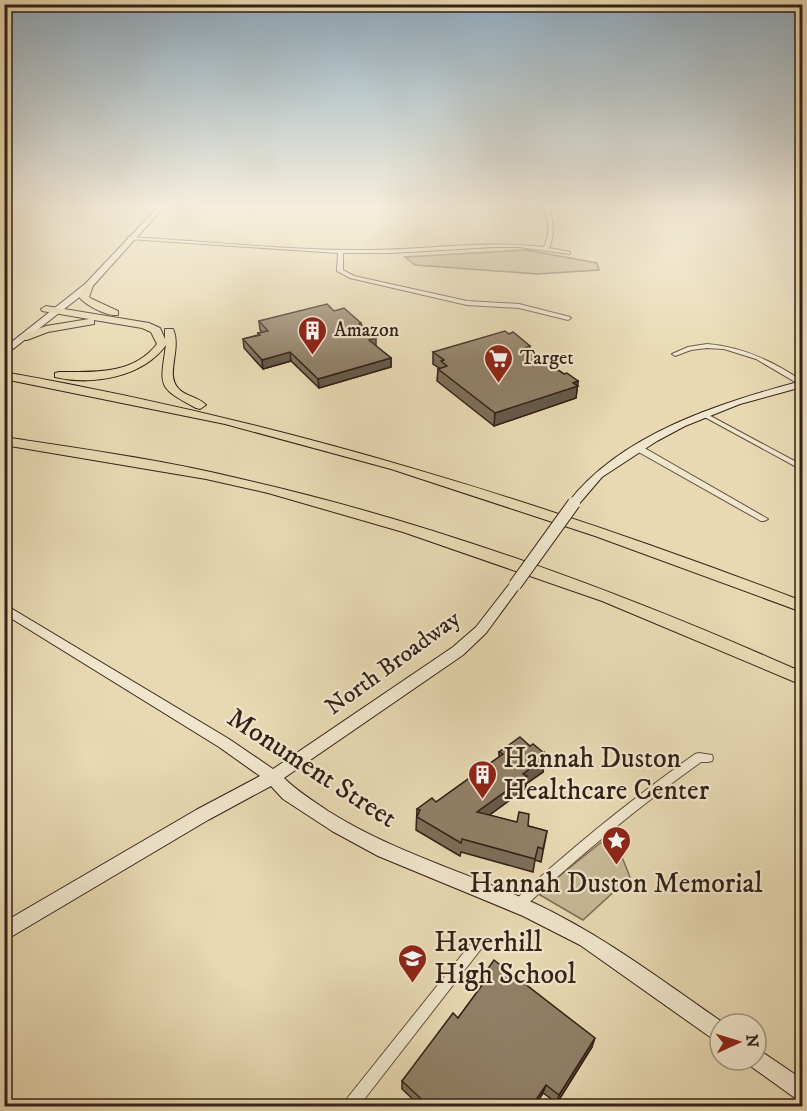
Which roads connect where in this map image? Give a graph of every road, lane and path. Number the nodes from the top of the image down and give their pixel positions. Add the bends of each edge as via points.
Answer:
1 (107, 259) edge
2 (113, 259) edge
3 (341, 259) edge
4 (88, 286) junction
5 (54, 309) junction
6 (118, 317) junction
7 (568, 318) dead end
8 (23, 338) junction
9 (4, 343) edge
10 (4, 353) edge
11 (675, 354) dead end
12 (4, 365) edge
13 (4, 375) edge
14 (59, 375) junction
15 (802, 384) edge
16 (201, 405) junction
17 (703, 414) junction
18 (4, 441) edge
19 (638, 448) junction
20 (802, 468) edge
21 (445, 481) junction
22 (764, 519) dead end
23 (802, 607) edge
24 (4, 608) edge
25 (802, 679) edge
26 (708, 758) dead end
27 (273, 777) junction
28 (518, 905) junction
29 (4, 932) edge
30 (477, 945) dead end
31 (708, 1024) edge
32 (768, 1066) edge
33 (802, 1090) edge
34 (350, 1106) edge

1 - 5 main road
2 - 4 main road
3 - 7 street via 340,271 352,277 467,303 519,306
4 - 5 main road
4 - 6 highway via 84,297 88,302
5 - 6 highway
5 - 8 main road
5 - 9 main road
6 - 8 highway via 46,329
6 - 14 highway via 156,330 162,344 157,354 138,366 115,373
6 - 16 highway via 159,323 170,332 172,346 166,376 174,391
8 - 10 main road
11 - 15 street via 694,347 735,351 770,363
12 - 14 highway
13 - 21 highway via 217,418
14 - 16 highway
15 - 17 main road, North Broadway
16 - 21 highway via 329,438
17 - 19 main road, North Broadway
17 - 20 street
18 - 25 highway via 194,473 363,515 609,597
19 - 22 street
19 - 27 main road, North Broadway, bridge via 598,475 481,630 458,651
21 - 23 highway via 617,537
24 - 27 main road, Monument Street
26 - 28 street via 699,757 648,795
27 - 28 main road, Monument Street via 289,794 384,851
27 - 29 main road, North Broadway
28 - 31 main road, Monument Street via 586,939
30 - 34 street
32 - 33 main road

